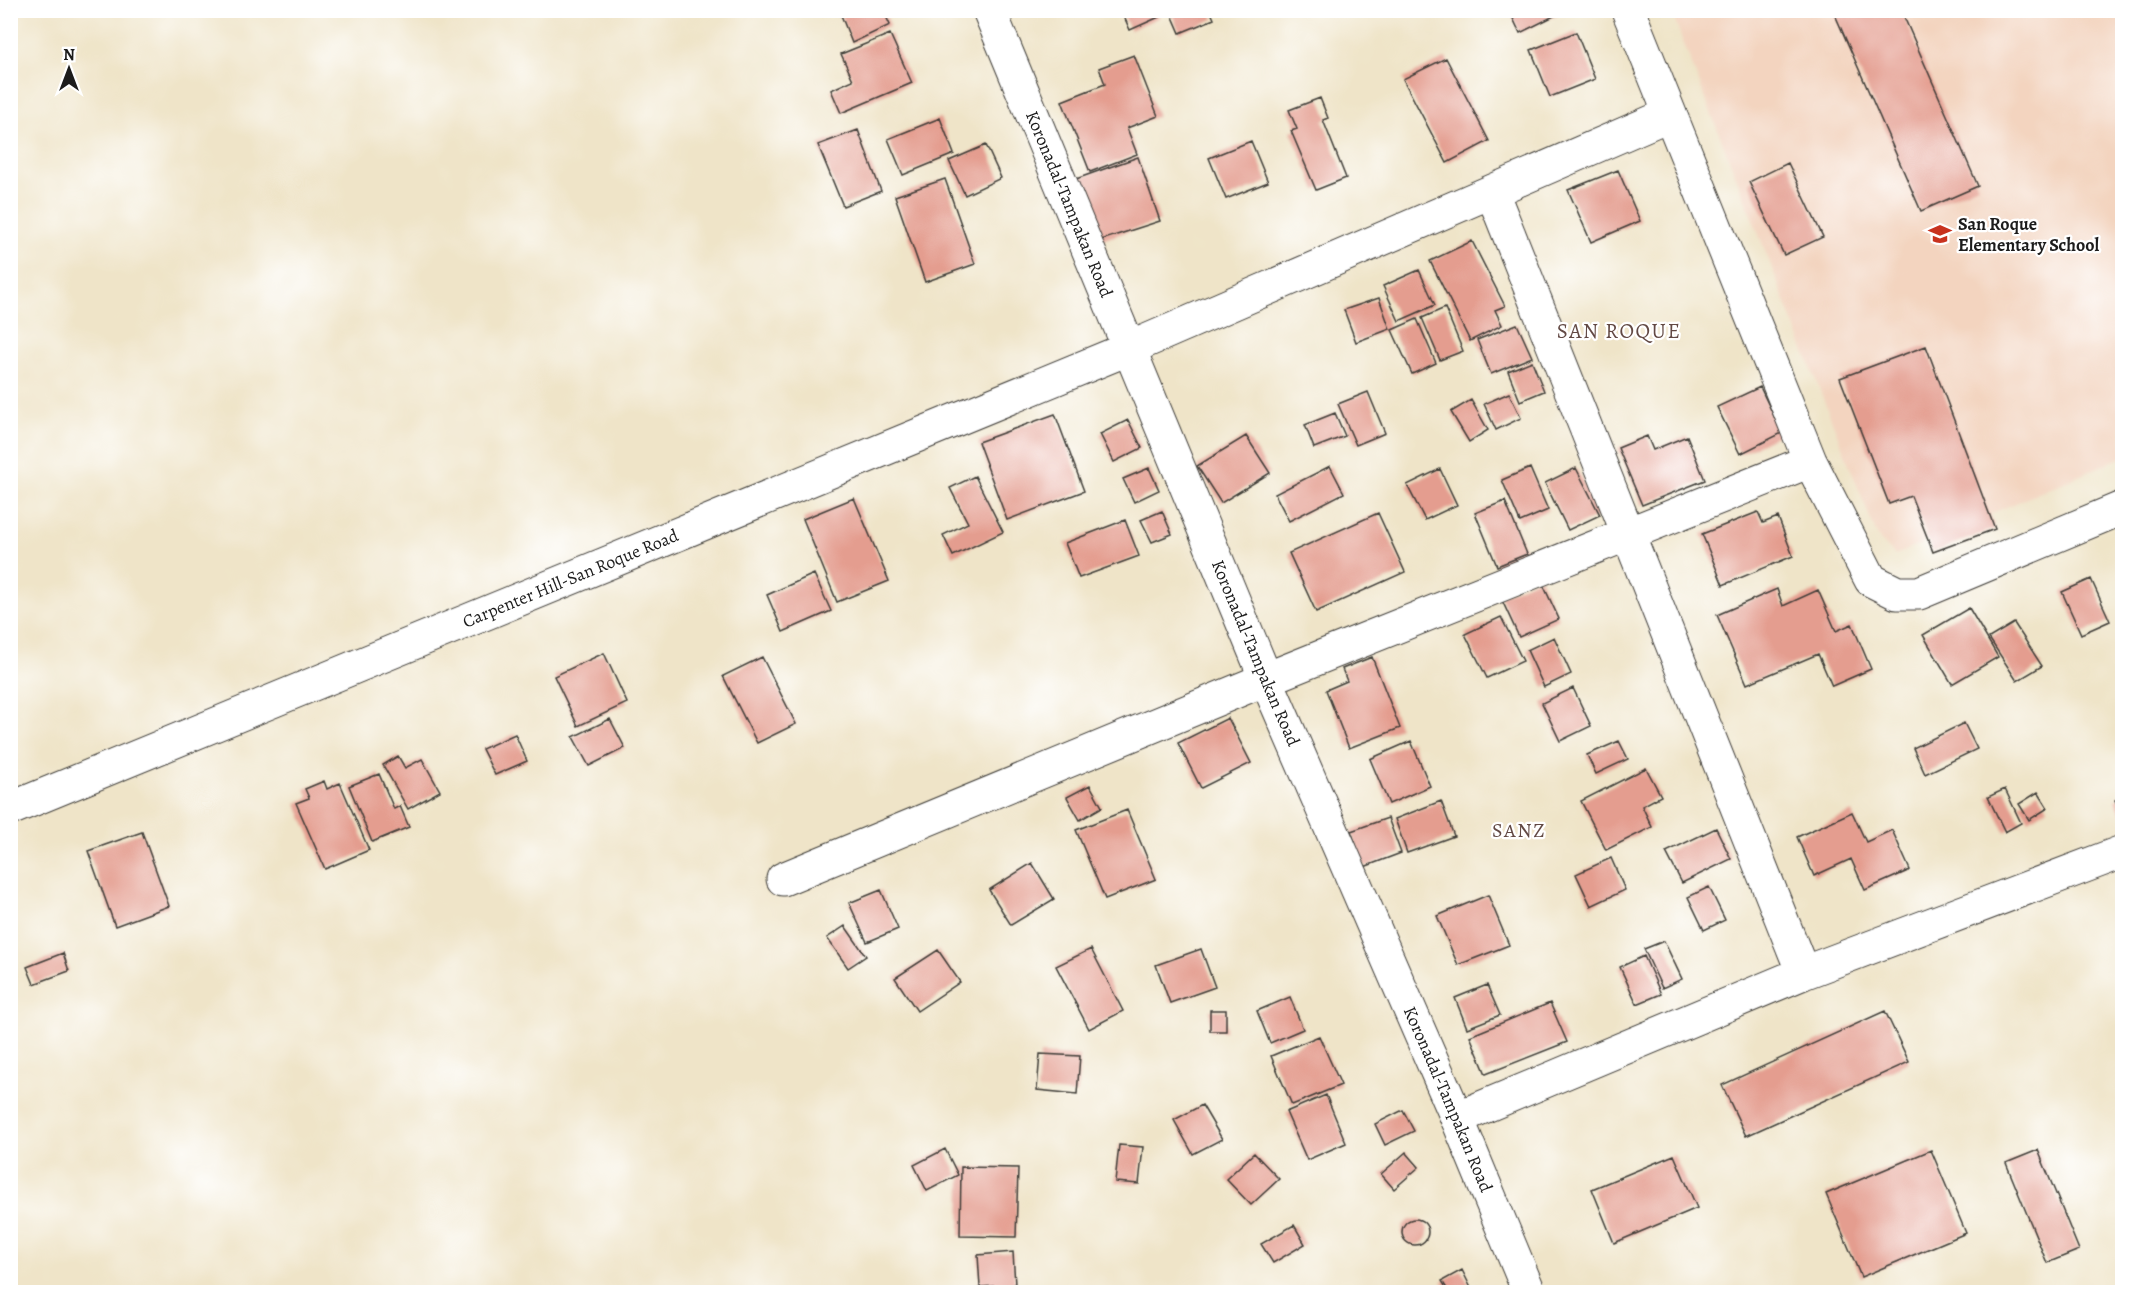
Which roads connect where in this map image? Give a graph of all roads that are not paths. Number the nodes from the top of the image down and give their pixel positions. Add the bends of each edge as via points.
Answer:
1 (1628, 10) edge
2 (992, 11) edge
3 (1668, 115) junction
4 (1492, 192) junction
5 (1130, 348) junction
6 (1810, 461) junction
7 (2122, 508) edge
8 (1629, 532) junction
9 (1266, 679) junction
10 (10, 809) edge
11 (2122, 852) edge
12 (783, 879) dead end
13 (1803, 973) junction
14 (1456, 1118) junction
15 (1529, 1293) edge

1 - 3 street
2 - 5 street, Koronadal-Tampakan Road
3 - 4 street, Carpenter Hill-San Roque Road
3 - 6 street
4 - 5 street, Carpenter Hill-San Roque Road
4 - 8 street
5 - 9 street, Koronadal-Tampakan Road
5 - 10 street, Carpenter Hill-San Roque Road
6 - 7 street via 1870,580 1897,593 1919,593
6 - 8 street
8 - 9 street
8 - 13 street
9 - 12 street
9 - 14 street, Koronadal-Tampakan Road
11 - 13 street
13 - 14 street
14 - 15 street, Koronadal-Tampakan Road

